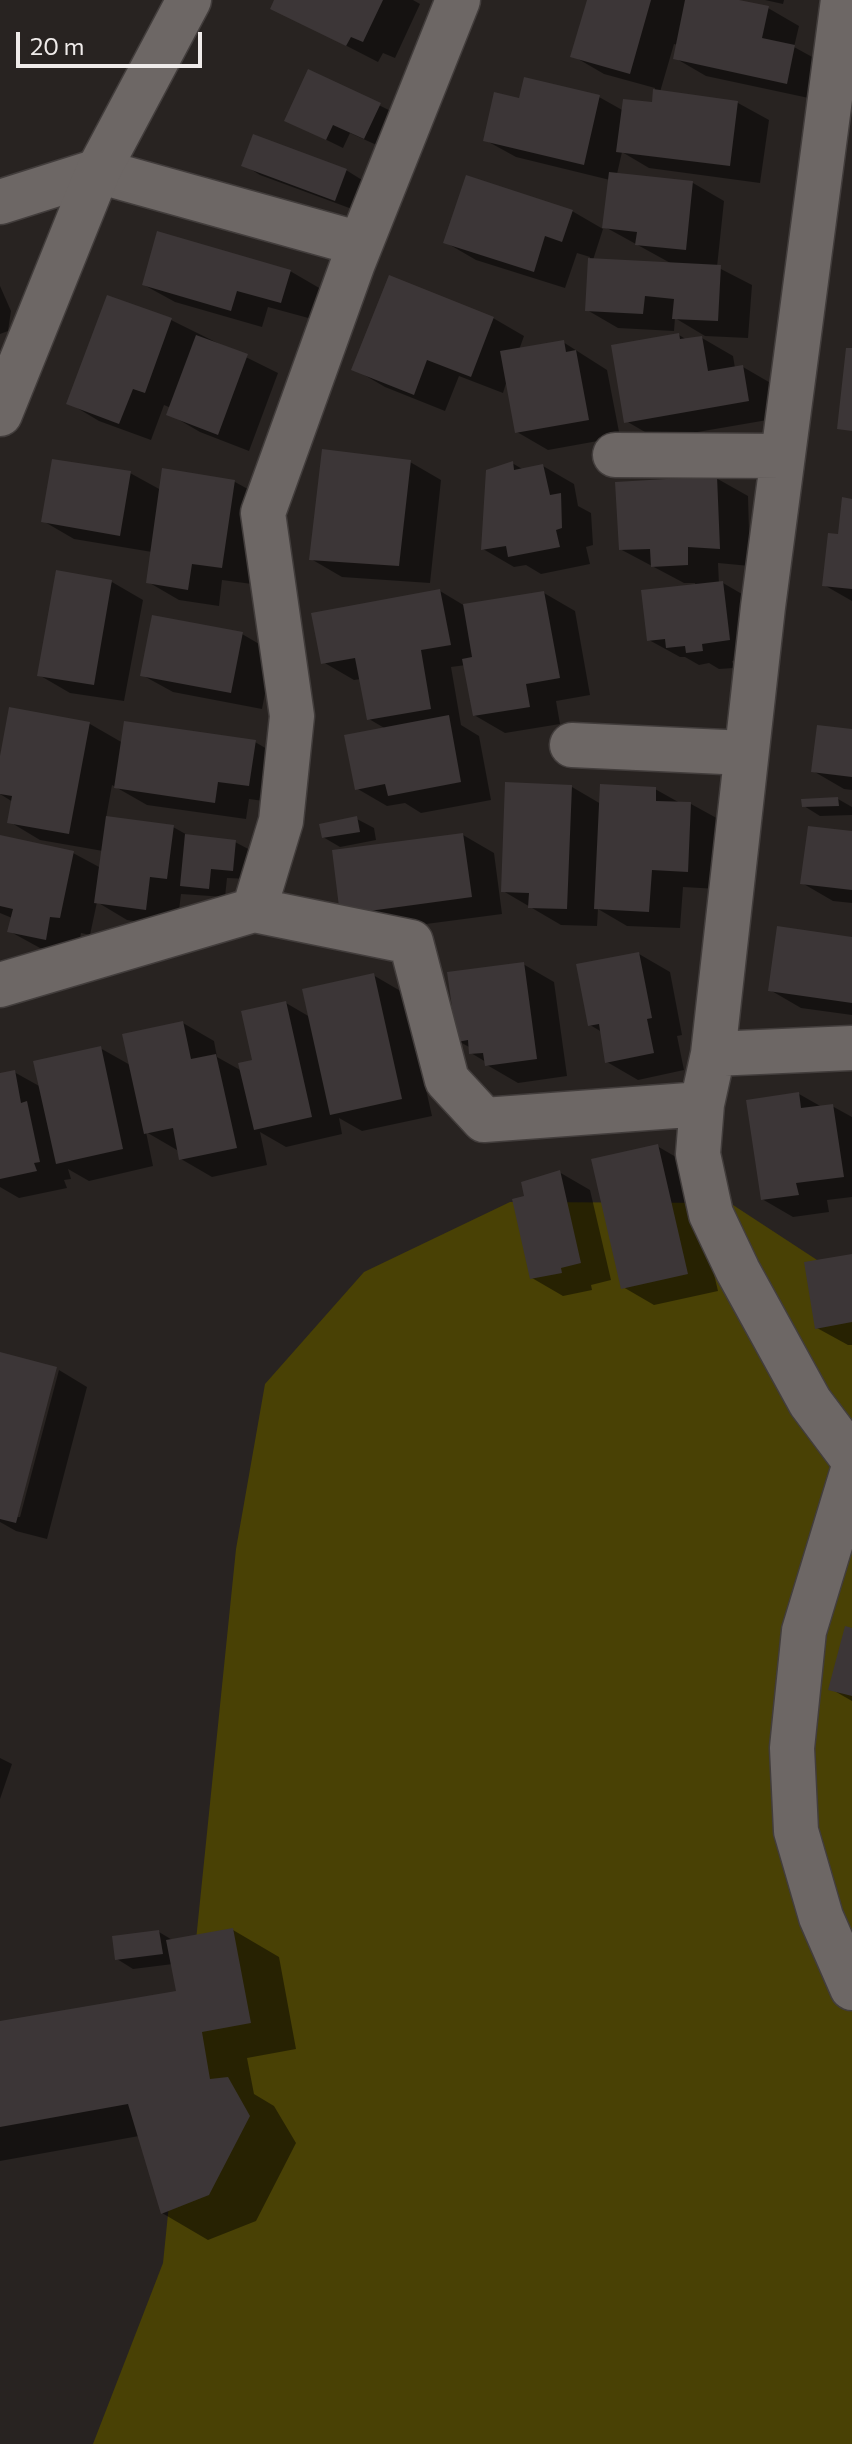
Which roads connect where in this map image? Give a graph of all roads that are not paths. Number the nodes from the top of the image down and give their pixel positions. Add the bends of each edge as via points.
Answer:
1 (189, 0) edge
2 (458, 0) edge
3 (843, 0) edge
4 (98, 171) junction
5 (835, 189) edge
6 (0, 202) edge
7 (360, 244) junction
8 (0, 414) edge
9 (615, 455) dead end
10 (782, 456) junction
11 (572, 745) dead end
12 (746, 753) junction
13 (254, 910) junction
14 (0, 985) edge
15 (852, 1048) edge
16 (713, 1054) junction
17 (702, 1104) junction
18 (852, 1458) edge
19 (852, 1473) edge
20 (852, 1988) edge

1 - 4 street
2 - 7 street
3 - 5 street
4 - 6 street
4 - 7 street
4 - 8 street
5 - 10 street
7 - 13 street via 263,513 292,716 281,821
9 - 10 street
10 - 12 street
11 - 12 street
12 - 16 street
13 - 14 street
13 - 17 street via 411,942 447,1080 484,1120
15 - 16 street
16 - 17 street
17 - 18 street via 698,1154 711,1214 810,1402
19 - 20 street via 804,1631 792,1748 796,1831 821,1917

